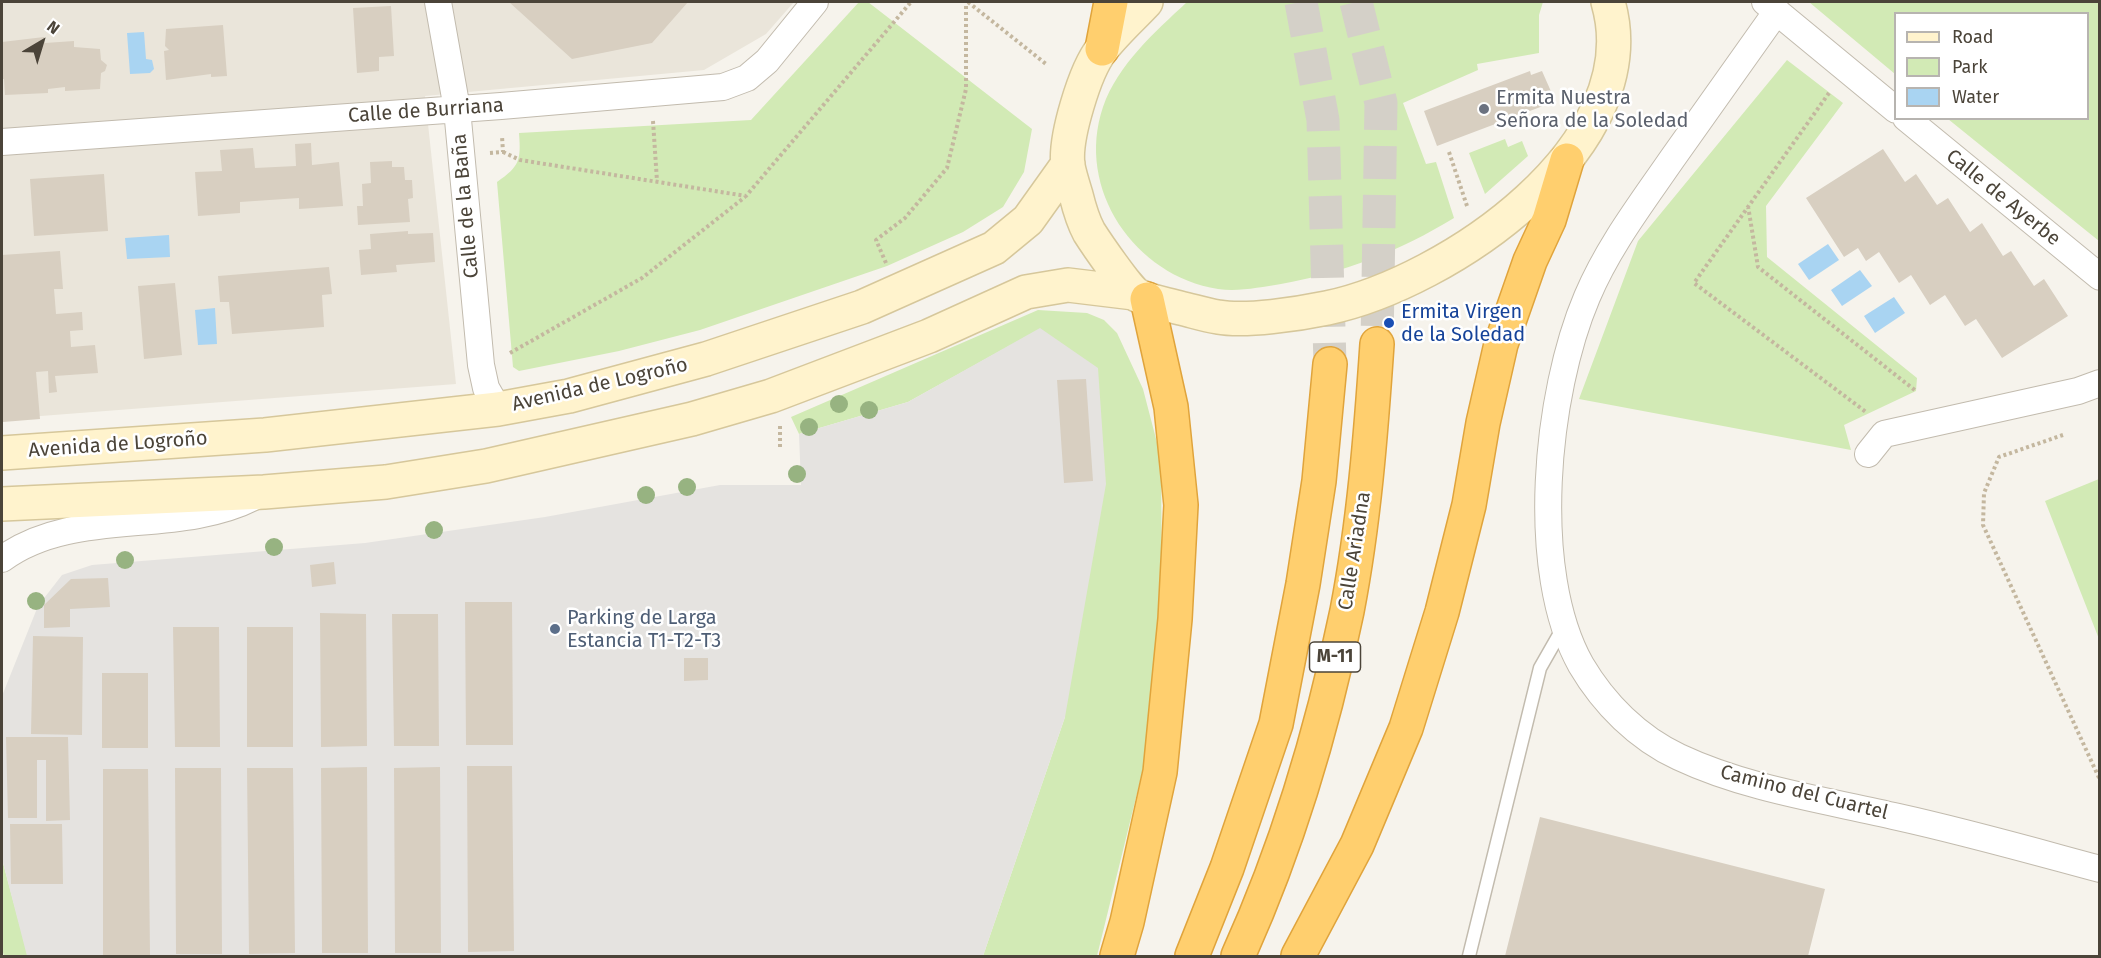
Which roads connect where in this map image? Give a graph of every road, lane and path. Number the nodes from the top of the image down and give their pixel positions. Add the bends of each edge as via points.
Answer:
1 (438, 2) edge
2 (815, 2) edge
3 (911, 2) edge
4 (968, 2) edge
5 (1111, 2) edge
6 (1146, 2) edge
7 (1771, 6) edge
8 (1616, 8) edge
9 (1102, 49) junction
10 (1046, 64) dead end
11 (1829, 93) dead end
12 (652, 94) junction
13 (1894, 108) edge
14 (457, 109) junction
15 (1908, 120) edge
16 (502, 126) dead end
17 (2, 142) edge
18 (503, 152) junction
19 (1449, 152) dead end
20 (482, 153) dead end
21 (1567, 160) junction
22 (1068, 164) junction
23 (657, 181) junction
24 (746, 196) junction
25 (1468, 206) dead end
26 (1748, 206) junction
27 (889, 269) dead end
28 (2100, 277) edge
29 (1141, 296) junction
30 (1377, 344) tunnel mouth
31 (504, 361) dead end
32 (1330, 364) tunnel mouth
33 (2100, 383) edge
34 (1916, 391) dead end
35 (498, 409) junction
36 (1869, 415) dead end
37 (780, 422) dead end
38 (2062, 435) dead end
39 (780, 449) dead end
40 (2, 453) edge
41 (1868, 454) dead end
42 (264, 492) junction
43 (2, 504) edge
44 (2, 559) edge
45 (1565, 625) junction
46 (2100, 780) edge
47 (2100, 869) edge
48 (1117, 957) edge
49 (1192, 957) edge
50 (1238, 957) edge
51 (1299, 957) edge
52 (1469, 957) edge

1 - 14 street, Calle de la Baña
2 - 12 street, Calle de Burriana via 767,61 747,78 723,87
3 - 24 path
4 - 10 path
4 - 27 path via 966,89 948,168 905,218 876,240
5 - 9 highway
6 - 9 main road
7 - 13 street
7 - 45 street, Camino del Cuartel via 1623,229 1587,297 1572,338 1554,419 1548,505 1558,598
8 - 21 main road via 1607,81 1597,108
9 - 22 main road via 1089,69 1074,116
11 - 26 path
12 - 14 street, Calle de Burriana
12 - 23 path
14 - 17 street, Calle de Burriana
14 - 35 street, Calle de la Baña via 481,365 486,388
15 - 28 street, Calle de Ayerbe
16 - 18 path
18 - 20 path
18 - 23 path via 520,160
19 - 25 path
21 - 29 main road via 1515,213 1485,234 1435,266 1376,292 1287,315 1221,318
21 - 51 highway via 1549,220 1501,344 1469,504 1442,612 1406,728 1357,845
22 - 29 main road via 1089,231
22 - 35 main road, Avenida de Logroño via 1028,220 994,248 879,299 706,359 569,396
23 - 24 path
24 - 31 path via 642,278 511,350
26 - 34 path via 1758,267
26 - 36 path via 1694,284
29 - 42 main road via 1068,285 1026,292 844,369 692,419 486,466 386,482
29 - 48 highway via 1171,407 1181,505 1160,772
30 - 50 highway, Calle Ariadna / M-11 via 1369,460 1347,610 1304,777 1268,889
32 - 49 highway, M-11 via 1319,481 1276,724
33 - 41 street via 1884,434
35 - 40 main road, Avenida de Logroño via 265,435
37 - 39 path
38 - 46 path via 1999,458 1984,494 1983,525
42 - 43 main road
42 - 44 street via 232,508 199,515 56,533 27,543
45 - 47 street, Camino del Cuartel via 1580,663 1605,699 1647,738 1678,756 1762,786
45 - 52 lane via 1540,668

